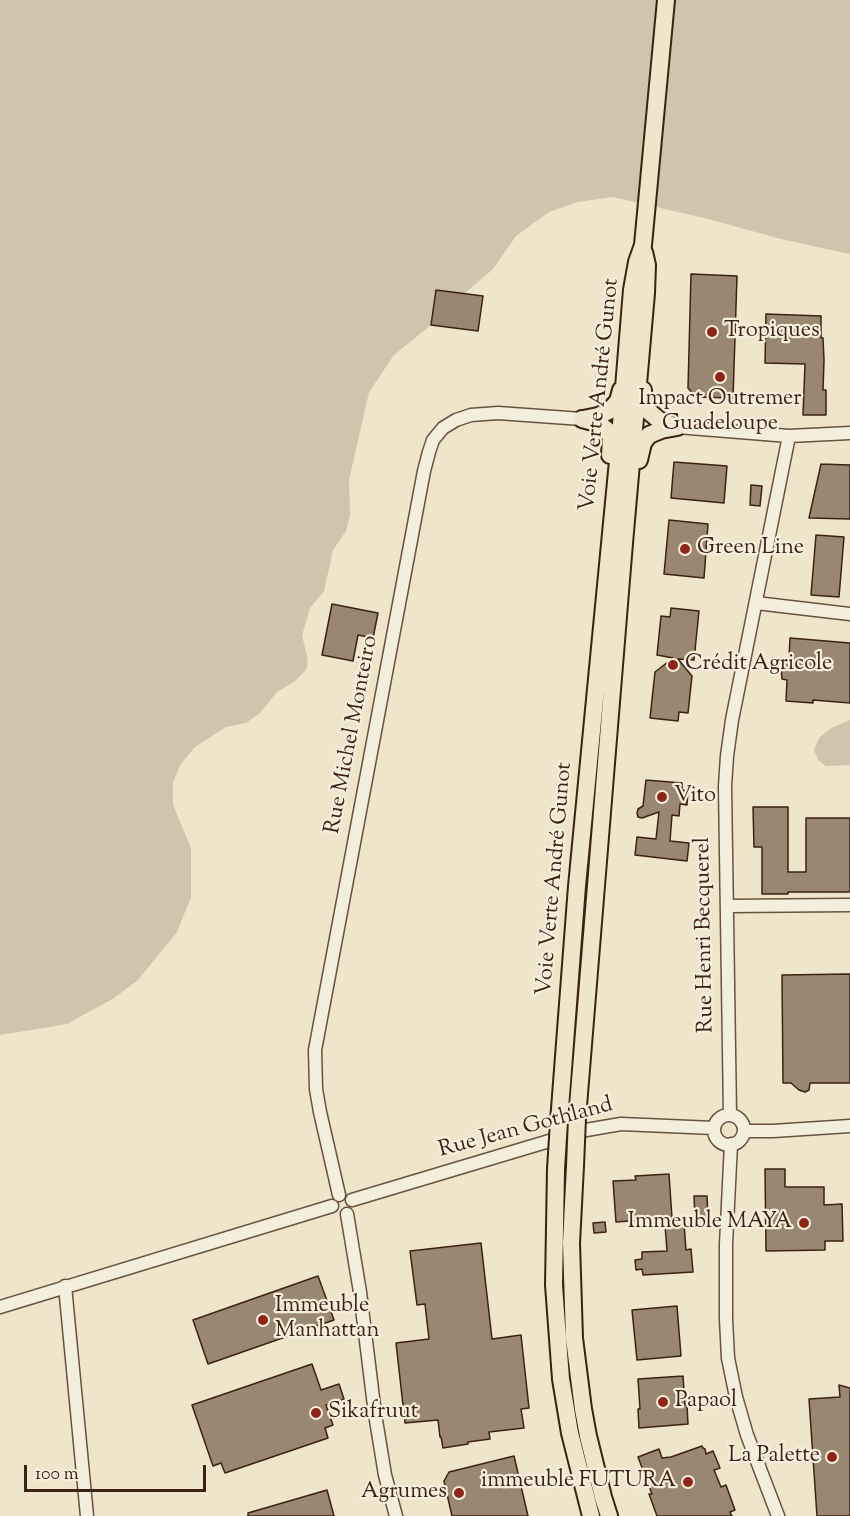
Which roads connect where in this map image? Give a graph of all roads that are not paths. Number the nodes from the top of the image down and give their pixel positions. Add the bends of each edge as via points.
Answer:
1 (666, 0) edge
2 (634, 358) junction
3 (582, 419) junction
4 (677, 428) junction
5 (850, 433) edge
6 (789, 436) junction
7 (617, 540) junction
8 (756, 603) junction
9 (850, 614) edge
10 (850, 905) edge
11 (727, 906) junction
12 (730, 1115) junction
13 (850, 1126) edge
14 (714, 1128) junction
15 (744, 1131) junction
16 (731, 1144) junction
17 (339, 1195) junction
18 (352, 1200) junction
19 (332, 1206) junction
20 (347, 1214) junction
21 (65, 1286) junction
22 (0, 1307) edge
23 (87, 1516) edge
24 (396, 1516) edge
25 (591, 1516) edge
26 (609, 1516) edge
27 (778, 1516) edge

1 - 2 main road, Voie Verte André Gunot via 643,245 646,293
2 - 3 main road via 615,405 604,414
2 - 4 main road via 644,369 643,401 647,410
2 - 7 main road, Voie Verte André Gunot
3 - 7 main road via 602,426 611,438 605,525
3 - 17 street, Rue Michel Monteiro via 471,415 443,428 429,452 315,1050 316,1089
4 - 6 street
4 - 7 main road via 654,432 643,443 630,532
5 - 6 street
6 - 8 street, Rue Henri Becquerel
7 - 25 main road, Voie Verte André Gunot, bridge via 577,886 556,1169 554,1285 561,1379
7 - 26 main road, Voie Verte André Gunot, bridge via 571,1243 574,1338 586,1427
8 - 9 street
8 - 11 street, Rue Henri Becquerel via 727,756
10 - 11 street
11 - 12 street, Rue Henri Becquerel
12 - 14 street via 721,1117
12 - 15 street via 741,1122
13 - 15 street
14 - 16 street via 718,1140
14 - 18 street, Rue Jean Gothland via 621,1124 586,1130
15 - 16 street via 740,1140
16 - 27 street via 726,1244 728,1358 747,1435
17 - 18 street via 345,1194
17 - 19 street
18 - 20 street via 352,1209
19 - 20 street via 338,1213
19 - 21 street
20 - 24 street via 375,1414
21 - 22 street
21 - 23 street

